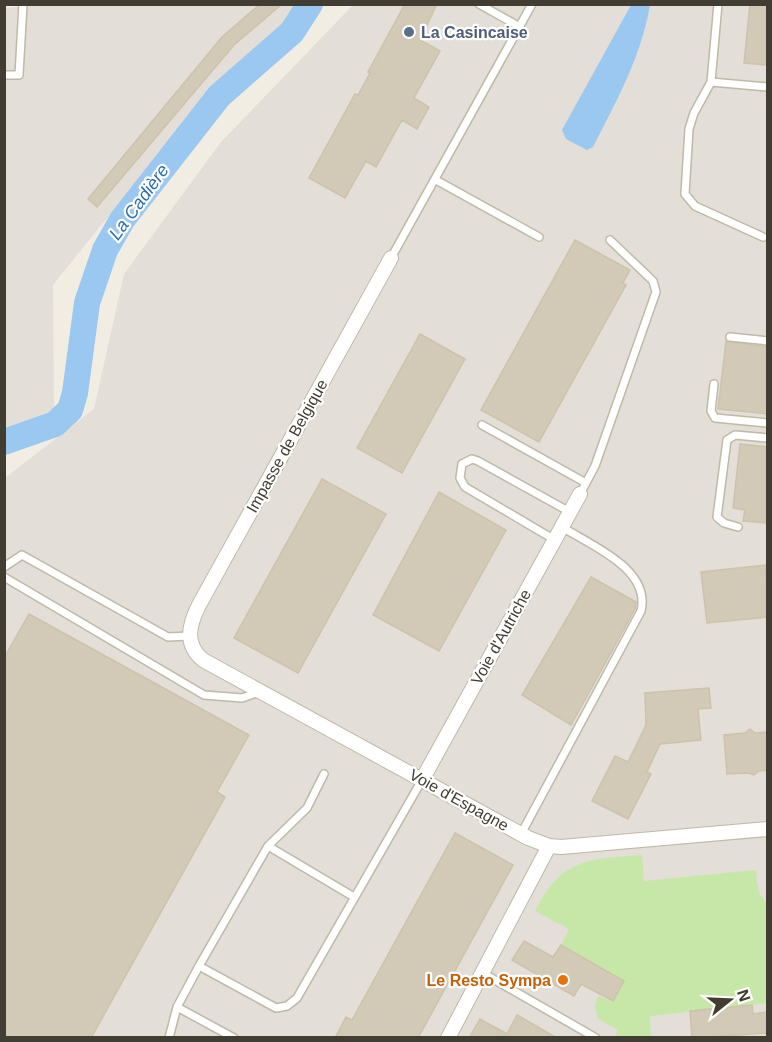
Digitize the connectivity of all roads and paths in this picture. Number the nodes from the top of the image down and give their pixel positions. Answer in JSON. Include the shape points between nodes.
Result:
{"nodes":[{"id":1,"x":23,"y":4,"type":"edge"},
{"id":2,"x":479,"y":4,"type":"edge"},
{"id":3,"x":532,"y":4,"type":"edge"},
{"id":4,"x":718,"y":4,"type":"edge"},
{"id":5,"x":520,"y":27,"type":"junction"},
{"id":6,"x":4,"y":75,"type":"edge"},
{"id":7,"x":711,"y":82,"type":"junction"},
{"id":8,"x":768,"y":87,"type":"edge"},
{"id":9,"x":436,"y":180,"type":"junction"},
{"id":10,"x":539,"y":237,"type":"dead end"},
{"id":11,"x":763,"y":237,"type":"dead end"},
{"id":12,"x":610,"y":240,"type":"dead end"},
{"id":13,"x":391,"y":258,"type":"joint"},
{"id":14,"x":730,"y":337,"type":"dead end"},
{"id":15,"x":768,"y":341,"type":"edge"},
{"id":16,"x":714,"y":384,"type":"dead end"},
{"id":17,"x":768,"y":423,"type":"edge"},
{"id":18,"x":482,"y":425,"type":"dead end"},
{"id":19,"x":768,"y":438,"type":"edge"},
{"id":20,"x":583,"y":489,"type":"junction"},
{"id":21,"x":570,"y":512,"type":"junction"},
{"id":22,"x":738,"y":527,"type":"dead end"},
{"id":23,"x":558,"y":533,"type":"junction"},
{"id":24,"x":4,"y":567,"type":"edge"},
{"id":25,"x":4,"y":577,"type":"edge"},
{"id":26,"x":189,"y":636,"type":"junction"},
{"id":27,"x":262,"y":691,"type":"junction"},
{"id":28,"x":324,"y":774,"type":"dead end"},
{"id":29,"x":422,"y":780,"type":"junction"},
{"id":30,"x":768,"y":829,"type":"edge"},
{"id":31,"x":521,"y":834,"type":"junction"},
{"id":32,"x":268,"y":846,"type":"junction"},
{"id":33,"x":549,"y":846,"type":"junction"},
{"id":34,"x":354,"y":897,"type":"junction"},
{"id":35,"x":199,"y":966,"type":"junction"},
{"id":36,"x":481,"y":972,"type":"junction"},
{"id":37,"x":177,"y":1007,"type":"junction"},
{"id":38,"x":169,"y":1038,"type":"edge"},
{"id":39,"x":234,"y":1038,"type":"edge"},
{"id":40,"x":448,"y":1038,"type":"edge"},
{"id":41,"x":596,"y":1038,"type":"edge"}],
"edges":[{"from":1,"to":6,"type":"lane","via":[[19,75]]},
{"from":2,"to":5,"type":"lane"},
{"from":3,"to":5,"type":"lane"},
{"from":4,"to":7,"type":"lane"},
{"from":5,"to":9,"type":"lane"},
{"from":7,"to":8,"type":"lane"},
{"from":7,"to":11,"type":"lane","via":[[689,129],[684,194],[696,206]]},
{"from":9,"to":10,"type":"lane"},
{"from":9,"to":13,"type":"lane"},
{"from":12,"to":20,"type":"lane","via":[[653,281],[656,292],[595,466]]},
{"from":13,"to":26,"type":"street","name":"Impasse de Belgique","via":[[199,605]]},
{"from":14,"to":15,"type":"lane"},
{"from":16,"to":17,"type":"lane","via":[[711,411],[715,418]]},
{"from":18,"to":20,"type":"lane"},
{"from":19,"to":22,"type":"lane","via":[[735,435],[727,440],[717,517]]},
{"from":20,"to":21,"type":"street","name":"Voie d'Autriche"},
{"from":21,"to":23,"type":"street","name":"Voie d'Autriche"},
{"from":21,"to":23,"type":"lane","via":[[478,461],[467,460],[462,464],[459,471],[465,487]]},
{"from":23,"to":29,"type":"street","name":"Voie d'Autriche"},
{"from":23,"to":31,"type":"lane","via":[[627,569],[637,580],[644,600]]},
{"from":24,"to":26,"type":"lane","via":[[22,555],[168,637]]},
{"from":25,"to":27,"type":"lane","via":[[204,695],[242,698]]},
{"from":26,"to":27,"type":"street","name":"Voie d'Espagne","via":[[203,660]]},
{"from":27,"to":29,"type":"street","name":"Voie d'Espagne"},
{"from":28,"to":32,"type":"lane","via":[[307,808]]},
{"from":29,"to":31,"type":"street","name":"Voie d'Espagne"},
{"from":29,"to":34,"type":"lane"},
{"from":30,"to":33,"type":"street","name":"Voie d'Espagne"},
{"from":31,"to":33,"type":"street","name":"Voie d'Espagne"},
{"from":32,"to":34,"type":"lane"},
{"from":32,"to":35,"type":"lane"},
{"from":33,"to":36,"type":"street"},
{"from":34,"to":35,"type":"lane","via":[[297,998],[287,1006],[276,1008]]},
{"from":35,"to":37,"type":"lane"},
{"from":36,"to":40,"type":"street"},
{"from":36,"to":41,"type":"lane"},
{"from":37,"to":38,"type":"lane"},
{"from":37,"to":39,"type":"lane"}]}
